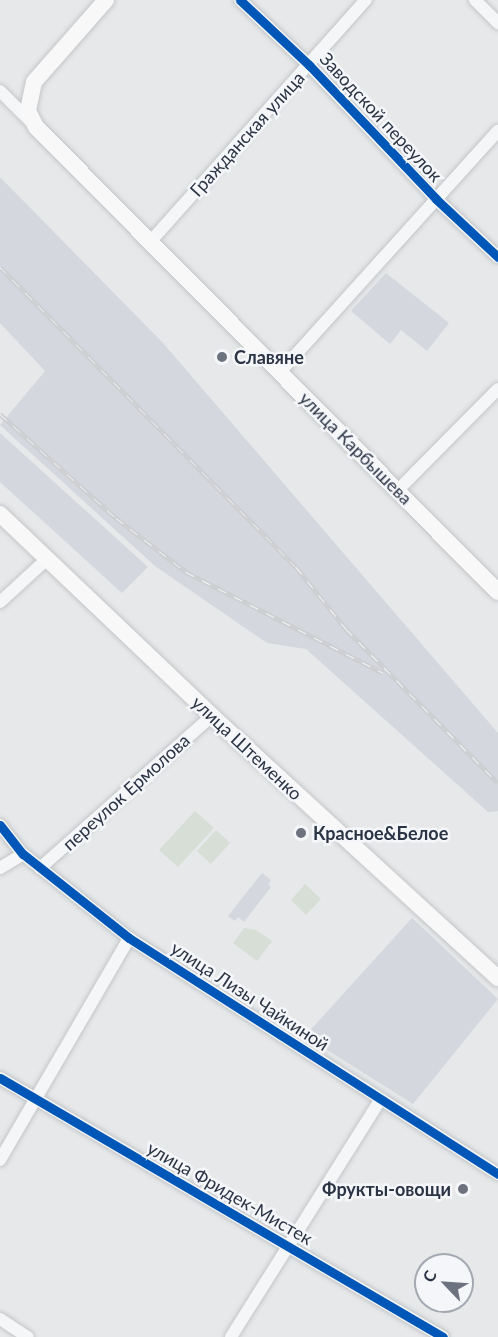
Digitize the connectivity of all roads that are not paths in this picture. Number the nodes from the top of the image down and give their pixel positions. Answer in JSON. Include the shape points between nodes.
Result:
{"nodes":[{"id":1,"x":106,"y":0,"type":"edge"},
{"id":2,"x":240,"y":0,"type":"edge"},
{"id":3,"x":366,"y":0,"type":"edge"},
{"id":4,"x":475,"y":0,"type":"edge"},
{"id":5,"x":498,"y":23,"type":"edge"},
{"id":6,"x":309,"y":64,"type":"junction"},
{"id":7,"x":0,"y":90,"type":"edge"},
{"id":8,"x":36,"y":127,"type":"junction"},
{"id":9,"x":498,"y":131,"type":"edge"},
{"id":10,"x":436,"y":199,"type":"junction"},
{"id":11,"x":151,"y":241,"type":"junction"},
{"id":12,"x":498,"y":257,"type":"edge"},
{"id":13,"x":280,"y":372,"type":"junction"},
{"id":14,"x":498,"y":389,"type":"edge"},
{"id":15,"x":398,"y":490,"type":"junction"},
{"id":16,"x":0,"y":514,"type":"edge"},
{"id":17,"x":47,"y":559,"type":"junction"},
{"id":18,"x":498,"y":592,"type":"edge"},
{"id":19,"x":0,"y":602,"type":"edge"},
{"id":20,"x":212,"y":716,"type":"junction"},
{"id":21,"x":0,"y":825,"type":"edge"},
{"id":22,"x":23,"y":854,"type":"junction"},
{"id":23,"x":0,"y":868,"type":"edge"},
{"id":24,"x":40,"y":868,"type":"junction"},
{"id":25,"x":129,"y":938,"type":"junction"},
{"id":26,"x":498,"y":978,"type":"edge"},
{"id":27,"x":0,"y":1078,"type":"edge"},
{"id":28,"x":35,"y":1100,"type":"junction"},
{"id":29,"x":380,"y":1100,"type":"junction"},
{"id":30,"x":0,"y":1160,"type":"edge"},
{"id":31,"x":498,"y":1174,"type":"edge"},
{"id":32,"x":289,"y":1245,"type":"junction"},
{"id":33,"x":0,"y":1319,"type":"edge"},
{"id":34,"x":28,"y":1337,"type":"edge"},
{"id":35,"x":231,"y":1337,"type":"edge"},
{"id":36,"x":444,"y":1337,"type":"edge"}],
"edges":[{"from":1,"to":8,"type":"main road","via":[[34,82],[28,111]]},
{"from":2,"to":6,"type":"street","name":"Заводской переулок"},
{"from":3,"to":6,"type":"street","name":"Гражданская улица"},
{"from":4,"to":5,"type":"street"},
{"from":6,"to":10,"type":"street","name":"Заводской переулок"},
{"from":6,"to":11,"type":"street","name":"Гражданская улица"},
{"from":7,"to":8,"type":"street"},
{"from":8,"to":11,"type":"main road","name":"улица Карбышева"},
{"from":9,"to":10,"type":"street"},
{"from":10,"to":12,"type":"street","name":"Заводской переулок"},
{"from":10,"to":13,"type":"street"},
{"from":11,"to":13,"type":"main road","name":"улица Карбышева"},
{"from":13,"to":15,"type":"main road","name":"улица Карбышева"},
{"from":14,"to":15,"type":"street"},
{"from":15,"to":18,"type":"main road","name":"улица Карбышева"},
{"from":16,"to":17,"type":"main road","name":"улица Штеменко"},
{"from":17,"to":19,"type":"street"},
{"from":17,"to":20,"type":"main road","name":"улица Штеменко"},
{"from":20,"to":24,"type":"street","name":"переулок Ермолова"},
{"from":20,"to":26,"type":"main road","name":"улица Штеменко"},
{"from":21,"to":22,"type":"street","name":"улица Лизы Чайкиной"},
{"from":22,"to":23,"type":"street"},
{"from":22,"to":24,"type":"street","name":"улица Лизы Чайкиной"},
{"from":24,"to":25,"type":"street","name":"улица Лизы Чайкиной"},
{"from":25,"to":28,"type":"street"},
{"from":25,"to":29,"type":"street","name":"улица Лизы Чайкиной"},
{"from":27,"to":28,"type":"street","name":"улица Фридек-Мистек"},
{"from":28,"to":30,"type":"street"},
{"from":28,"to":32,"type":"street","name":"улица Фридек-Мистек"},
{"from":29,"to":31,"type":"street","name":"улица Лизы Чайкиной"},
{"from":29,"to":32,"type":"street"},
{"from":32,"to":35,"type":"street"},
{"from":32,"to":36,"type":"street","name":"улица Фридек-Мистек"},
{"from":33,"to":34,"type":"street"}]}
